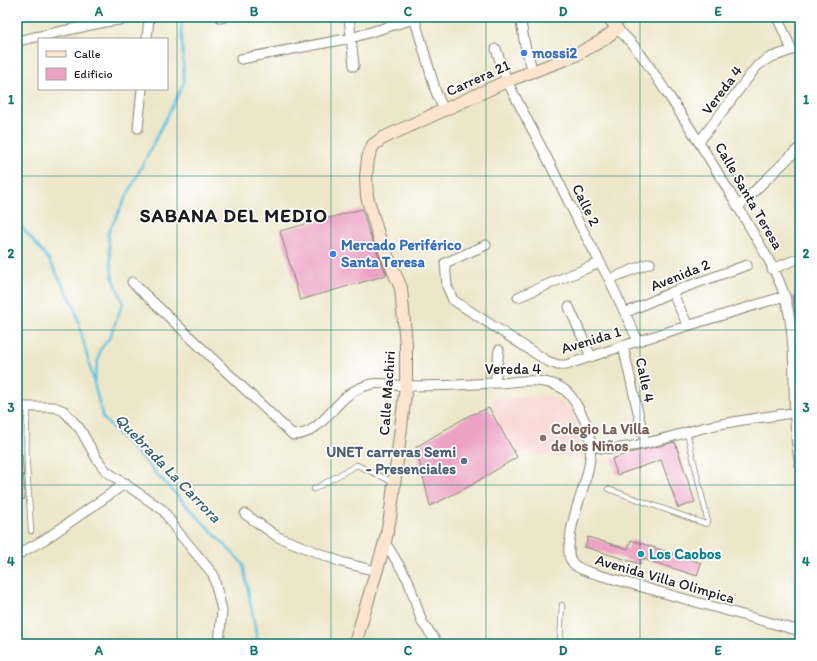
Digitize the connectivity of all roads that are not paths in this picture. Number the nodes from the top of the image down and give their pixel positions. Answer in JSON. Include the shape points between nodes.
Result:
{"nodes":[{"id":1,"x":140,"y":17,"type":"edge"},
{"id":2,"x":149,"y":17,"type":"edge"},
{"id":3,"x":349,"y":17,"type":"edge"},
{"id":4,"x":520,"y":17,"type":"edge"},
{"id":5,"x":609,"y":17,"type":"edge"},
{"id":6,"x":777,"y":17,"type":"edge"},
{"id":7,"x":414,"y":18,"type":"edge"},
{"id":8,"x":617,"y":29,"type":"junction"},
{"id":9,"x":147,"y":38,"type":"edge"},
{"id":10,"x":352,"y":38,"type":"junction"},
{"id":11,"x":17,"y":41,"type":"edge"},
{"id":12,"x":496,"y":49,"type":"dead end"},
{"id":13,"x":241,"y":59,"type":"dead end"},
{"id":14,"x":354,"y":66,"type":"dead end"},
{"id":15,"x":533,"y":72,"type":"junction"},
{"id":16,"x":507,"y":81,"type":"junction"},
{"id":17,"x":142,"y":90,"type":"edge"},
{"id":18,"x":444,"y":110,"type":"junction"},
{"id":19,"x":138,"y":128,"type":"dead end"},
{"id":20,"x":699,"y":142,"type":"junction"},
{"id":21,"x":374,"y":146,"type":"joint"},
{"id":22,"x":800,"y":147,"type":"edge"},
{"id":23,"x":738,"y":207,"type":"junction"},
{"id":24,"x":486,"y":245,"type":"dead end"},
{"id":25,"x":800,"y":258,"type":"edge"},
{"id":26,"x":599,"y":263,"type":"junction"},
{"id":27,"x":650,"y":263,"type":"dead end"},
{"id":28,"x":747,"y":265,"type":"dead end"},
{"id":29,"x":772,"y":269,"type":"junction"},
{"id":30,"x":609,"y":279,"type":"junction"},
{"id":31,"x":132,"y":282,"type":"dead end"},
{"id":32,"x":672,"y":292,"type":"junction"},
{"id":33,"x":785,"y":296,"type":"junction"},
{"id":34,"x":518,"y":297,"type":"dead end"},
{"id":35,"x":569,"y":307,"type":"dead end"},
{"id":36,"x":625,"y":313,"type":"junction"},
{"id":37,"x":688,"y":326,"type":"junction"},
{"id":38,"x":638,"y":341,"type":"junction"},
{"id":39,"x":796,"y":345,"type":"edge"},
{"id":40,"x":623,"y":346,"type":"junction"},
{"id":41,"x":499,"y":350,"type":"dead end"},
{"id":42,"x":591,"y":357,"type":"junction"},
{"id":43,"x":495,"y":384,"type":"junction"},
{"id":44,"x":406,"y":386,"type":"junction"},
{"id":45,"x":17,"y":407,"type":"edge"},
{"id":46,"x":28,"y":408,"type":"junction"},
{"id":47,"x":798,"y":413,"type":"edge"},
{"id":48,"x":687,"y":432,"type":"junction"},
{"id":49,"x":645,"y":443,"type":"junction"},
{"id":50,"x":592,"y":445,"type":"junction"},
{"id":51,"x":800,"y":465,"type":"edge"},
{"id":52,"x":126,"y":483,"type":"junction"},
{"id":53,"x":395,"y":483,"type":"junction"},
{"id":54,"x":314,"y":489,"type":"dead end"},
{"id":55,"x":608,"y":489,"type":"dead end"},
{"id":56,"x":245,"y":514,"type":"dead end"},
{"id":57,"x":31,"y":531,"type":"dead end"},
{"id":58,"x":385,"y":542,"type":"junction"},
{"id":59,"x":17,"y":555,"type":"edge"},
{"id":60,"x":376,"y":571,"type":"junction"},
{"id":61,"x":562,"y":605,"type":"dead end"},
{"id":62,"x":800,"y":631,"type":"edge"},
{"id":63,"x":219,"y":644,"type":"edge"},
{"id":64,"x":355,"y":644,"type":"edge"},
{"id":65,"x":438,"y":644,"type":"edge"},
{"id":66,"x":560,"y":644,"type":"edge"}],
"edges":[{"from":1,"to":11,"type":"street"},
{"from":2,"to":9,"type":"street"},
{"from":3,"to":10,"type":"street"},
{"from":4,"to":15,"type":"street"},
{"from":5,"to":8,"type":"street","name":"Calle Santa Teresa"},
{"from":6,"to":20,"type":"street","name":"Vereda 4","via":[[792,50],[769,58],[757,66]]},
{"from":7,"to":10,"type":"street"},
{"from":7,"to":18,"type":"street","via":[[436,92]]},
{"from":8,"to":15,"type":"street","name":"Carrera 21","via":[[574,56]]},
{"from":8,"to":20,"type":"street","name":"Calle Santa Teresa","via":[[643,57]]},
{"from":10,"to":13,"type":"street"},
{"from":10,"to":14,"type":"street"},
{"from":12,"to":16,"type":"street","name":"Calle 2"},
{"from":15,"to":16,"type":"street","name":"Carrera 21"},
{"from":16,"to":18,"type":"street","name":"Carrera 21"},
{"from":16,"to":26,"type":"street","name":"Calle 2","via":[[583,224]]},
{"from":17,"to":19,"type":"street"},
{"from":18,"to":21,"type":"street","name":"Carrera 21","via":[[383,138]]},
{"from":20,"to":23,"type":"street","name":"Calle Santa Teresa"},
{"from":21,"to":44,"type":"street","name":"Calle Machiri","via":[[368,158],[367,197],[379,237],[401,288],[406,345]]},
{"from":22,"to":23,"type":"street"},
{"from":23,"to":29,"type":"street","name":"Calle Santa Teresa"},
{"from":24,"to":42,"type":"street","name":"Avenida 1","via":[[445,263],[447,286],[453,300],[547,361],[566,365]]},
{"from":25,"to":29,"type":"street"},
{"from":26,"to":30,"type":"street","name":"Calle 2"},
{"from":26,"to":34,"type":"street"},
{"from":27,"to":30,"type":"street"},
{"from":28,"to":32,"type":"street","name":"Avenida 2"},
{"from":29,"to":33,"type":"street","name":"Calle Santa Teresa"},
{"from":30,"to":36,"type":"street","name":"Calle 2"},
{"from":31,"to":44,"type":"street","name":"Vereda 4","via":[[293,435],[304,435],[316,427],[344,397],[359,388],[376,382]]},
{"from":32,"to":36,"type":"street","name":"Avenida 2"},
{"from":32,"to":37,"type":"street"},
{"from":33,"to":37,"type":"street","name":"Avenida 1"},
{"from":33,"to":39,"type":"street","name":"Calle Santa Teresa","via":[[791,332]]},
{"from":35,"to":42,"type":"street"},
{"from":36,"to":38,"type":"street","name":"Calle 2"},
{"from":37,"to":38,"type":"street","name":"Avenida 1"},
{"from":38,"to":40,"type":"street","name":"Avenida 1"},
{"from":39,"to":47,"type":"street","name":"Calle Santa Teresa"},
{"from":40,"to":42,"type":"street","name":"Avenida 1"},
{"from":40,"to":49,"type":"street","name":"Calle 4"},
{"from":41,"to":43,"type":"street"},
{"from":43,"to":44,"type":"street","name":"Vereda 4"},
{"from":43,"to":50,"type":"street","name":"Vereda 4","via":[[534,381],[562,387],[577,405],[588,426]]},
{"from":44,"to":53,"type":"street","name":"Calle Machiri"},
{"from":45,"to":46,"type":"street"},
{"from":46,"to":52,"type":"street","via":[[54,407],[64,411],[76,424],[106,471]]},
{"from":46,"to":57,"type":"lane","via":[[27,478]]},
{"from":47,"to":48,"type":"street","via":[[759,417]]},
{"from":47,"to":51,"type":"street","name":"Calle Santa Teresa"},
{"from":48,"to":49,"type":"street"},
{"from":48,"to":55,"type":"lane","via":[[708,522],[706,524]]},
{"from":49,"to":50,"type":"street","via":[[607,449],[599,449]]},
{"from":50,"to":62,"type":"street","name":"Avenida Villa Olimpica","via":[[590,467],[576,504],[570,532],[568,550],[575,565],[599,575]]},
{"from":52,"to":59,"type":"street","via":[[47,538]]},
{"from":52,"to":63,"type":"street","via":[[163,510],[213,574],[222,610]]},
{"from":53,"to":54,"type":"lane","via":[[357,466]]},
{"from":53,"to":58,"type":"street","name":"Calle Machiri"},
{"from":56,"to":60,"type":"street","via":[[278,537],[341,562]]},
{"from":58,"to":60,"type":"street","name":"Calle Machiri"},
{"from":58,"to":65,"type":"street","via":[[408,580],[422,622]]},
{"from":60,"to":64,"type":"street","name":"Calle Machiri"},
{"from":61,"to":66,"type":"lane"}]}
